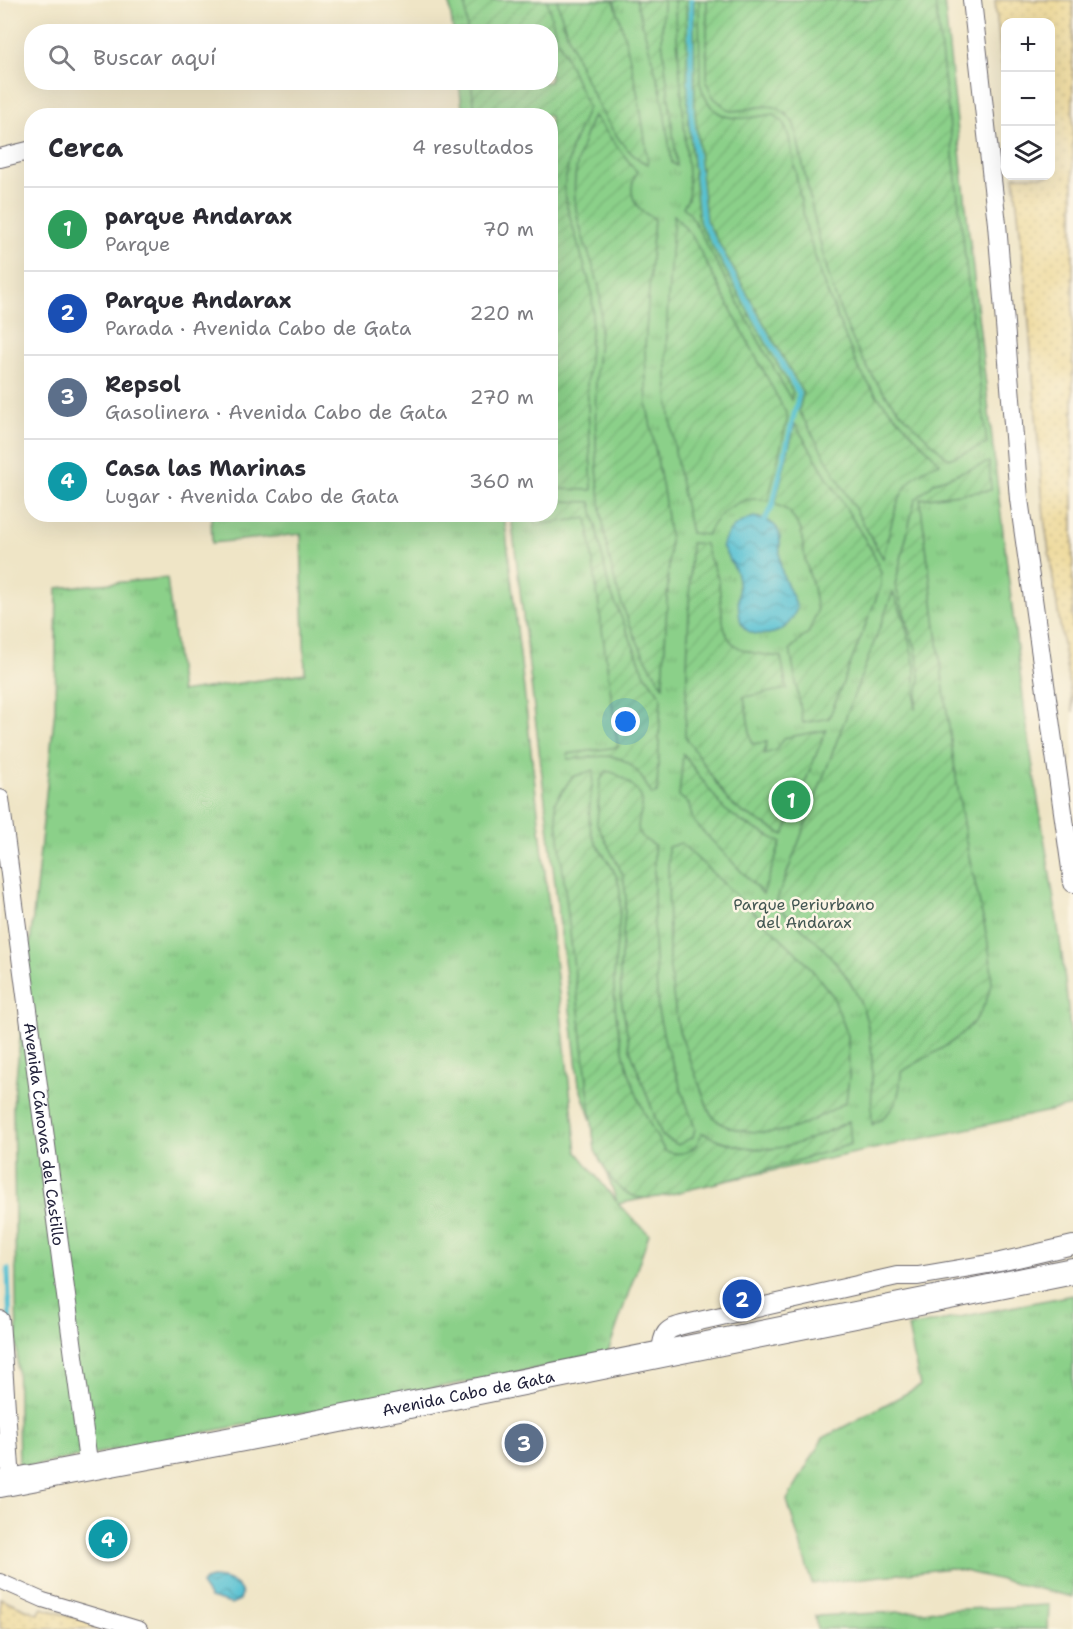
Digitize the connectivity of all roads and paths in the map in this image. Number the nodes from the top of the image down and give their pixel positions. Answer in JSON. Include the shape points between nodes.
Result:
{"nodes":[{"id":1,"x":972,"y":0,"type":"edge"},
{"id":2,"x":24,"y":152,"type":"edge"},
{"id":3,"x":0,"y":158,"type":"edge"},
{"id":4,"x":0,"y":807,"type":"edge"},
{"id":5,"x":1073,"y":883,"type":"edge"},
{"id":6,"x":1073,"y":1245,"type":"edge"},
{"id":7,"x":1073,"y":1271,"type":"edge"},
{"id":8,"x":0,"y":1320,"type":"edge"},
{"id":9,"x":661,"y":1353,"type":"junction"},
{"id":10,"x":89,"y":1469,"type":"junction"},
{"id":11,"x":6,"y":1483,"type":"edge"},
{"id":12,"x":0,"y":1581,"type":"edge"},
{"id":13,"x":140,"y":1629,"type":"edge"}],
"edges":[{"from":1,"to":5,"type":"street","via":[[997,224],[1019,499]]},
{"from":2,"to":3,"type":"street"},
{"from":4,"to":10,"type":"street","name":"Avenida Cánovas del Castillo"},
{"from":6,"to":9,"type":"street","via":[[1000,1262],[897,1276],[678,1326],[662,1336]]},
{"from":7,"to":9,"type":"main road","name":"Avenida Cabo de Gata"},
{"from":8,"to":11,"type":"street"},
{"from":9,"to":10,"type":"main road","name":"Avenida Cabo de Gata"},
{"from":10,"to":11,"type":"main road","name":"Avenida Cabo de Gata"},
{"from":12,"to":13,"type":"street","via":[[43,1600]]}]}
